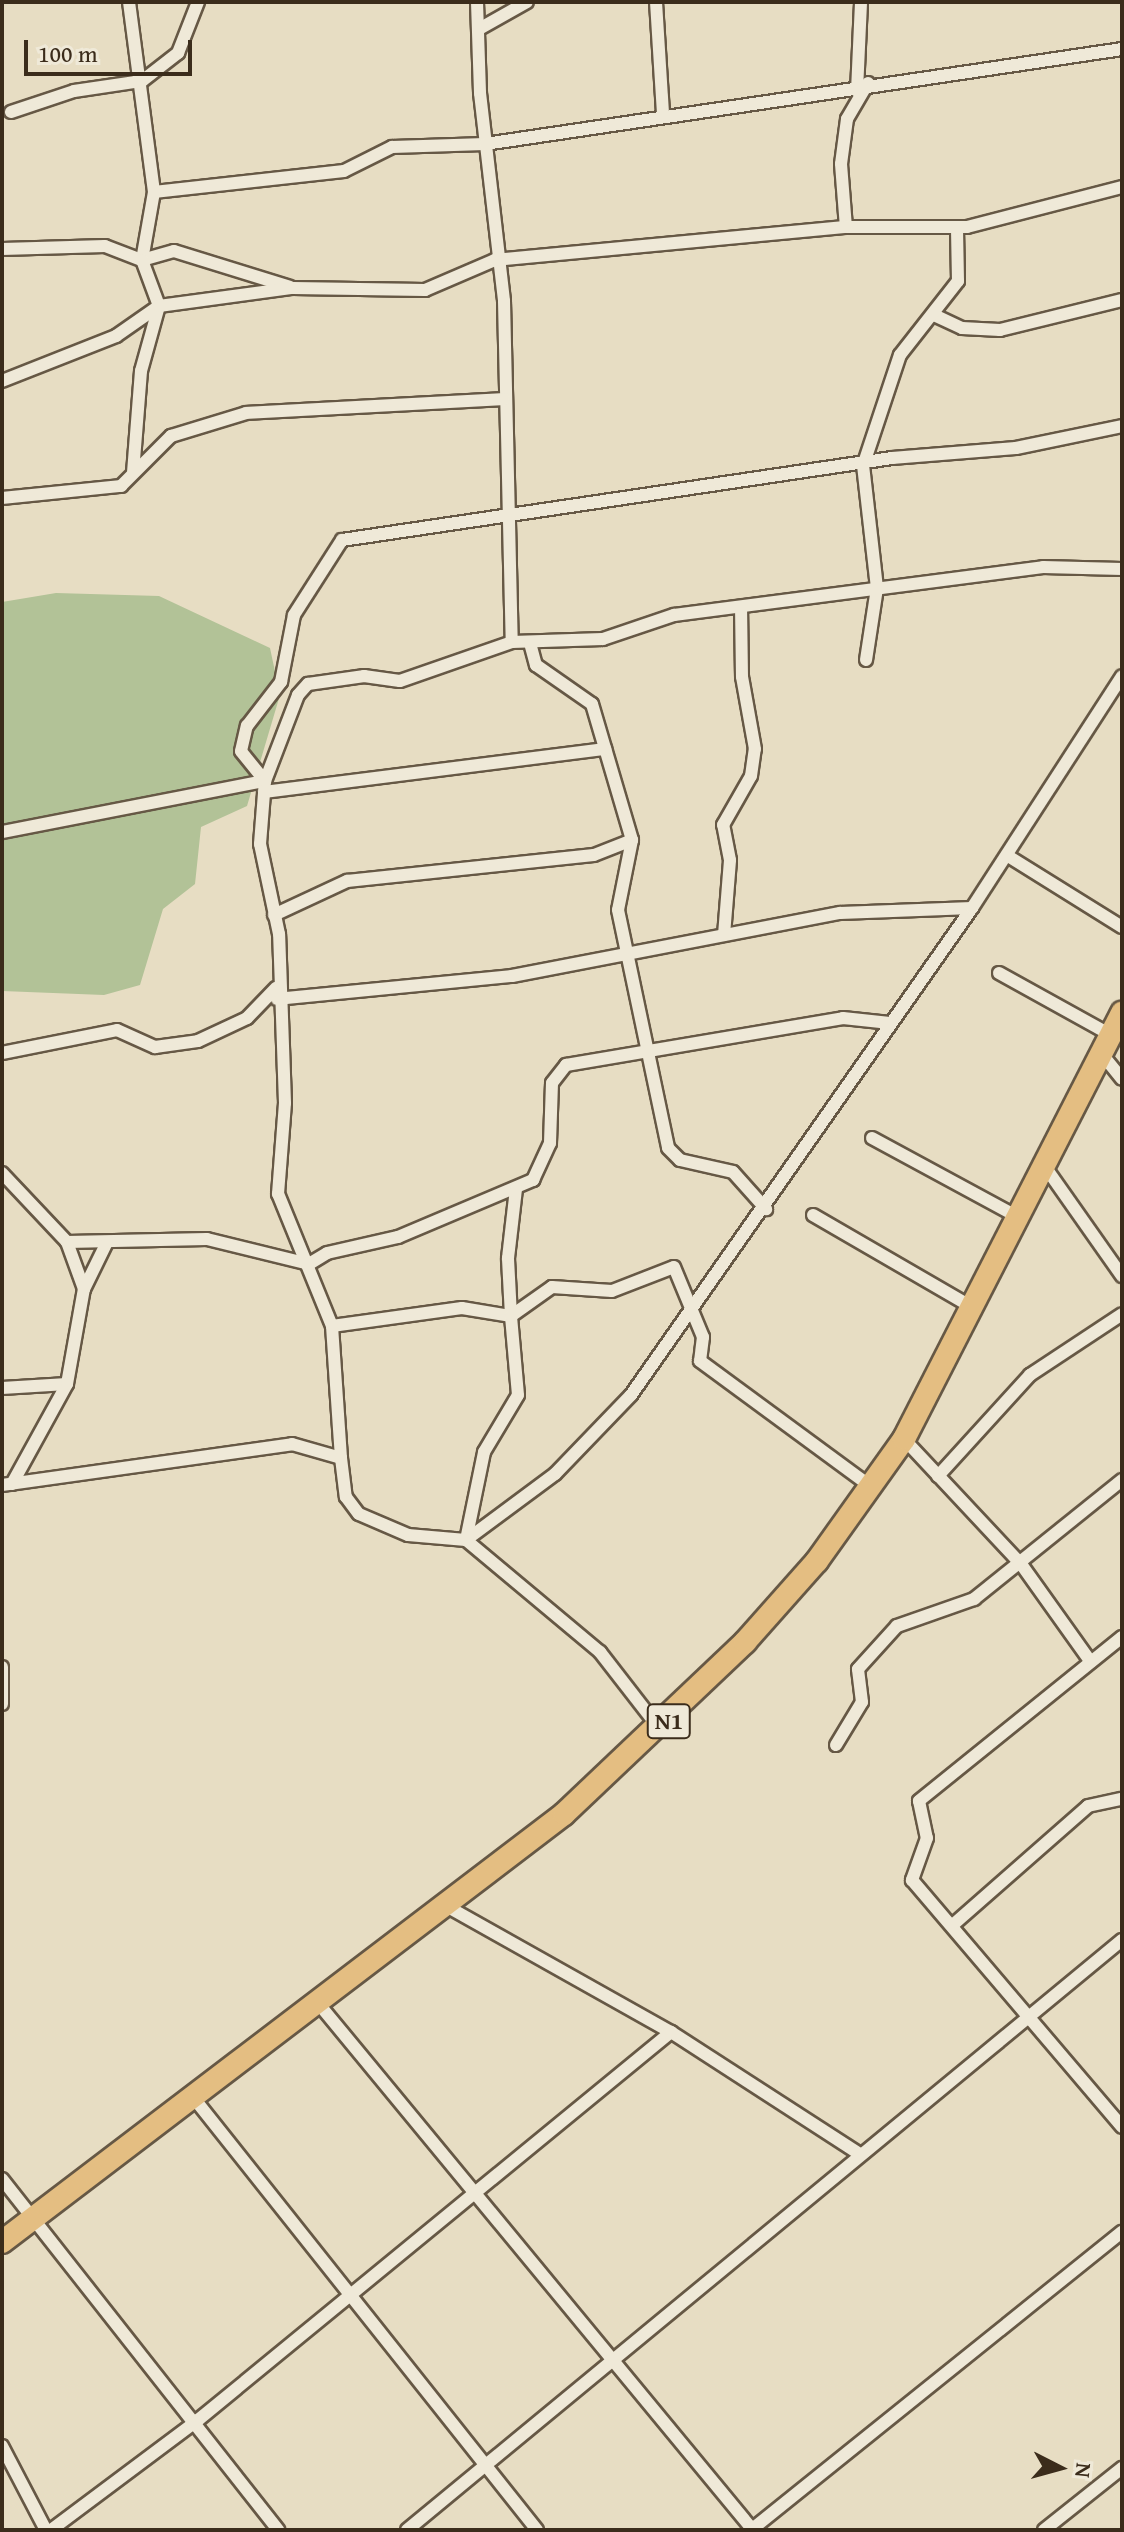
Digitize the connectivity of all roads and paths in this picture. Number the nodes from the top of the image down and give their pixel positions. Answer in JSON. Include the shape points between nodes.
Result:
{"nodes":[{"id":1,"x":129,"y":2,"type":"edge"},
{"id":2,"x":198,"y":2,"type":"edge"},
{"id":3,"x":477,"y":2,"type":"edge"},
{"id":4,"x":527,"y":2,"type":"edge"},
{"id":5,"x":656,"y":2,"type":"edge"},
{"id":6,"x":861,"y":2,"type":"edge"},
{"id":7,"x":479,"y":29,"type":"junction"},
{"id":8,"x":1122,"y":49,"type":"edge"},
{"id":9,"x":142,"y":81,"type":"junction"},
{"id":10,"x":863,"y":84,"type":"junction"},
{"id":11,"x":11,"y":112,"type":"dead end"},
{"id":12,"x":663,"y":113,"type":"junction"},
{"id":13,"x":485,"y":144,"type":"junction"},
{"id":14,"x":1122,"y":187,"type":"edge"},
{"id":15,"x":154,"y":192,"type":"junction"},
{"id":16,"x":846,"y":227,"type":"junction"},
{"id":17,"x":957,"y":227,"type":"junction"},
{"id":18,"x":2,"y":249,"type":"edge"},
{"id":19,"x":142,"y":260,"type":"junction"},
{"id":20,"x":495,"y":260,"type":"junction"},
{"id":21,"x":293,"y":288,"type":"junction"},
{"id":22,"x":1122,"y":300,"type":"edge"},
{"id":23,"x":159,"y":306,"type":"junction"},
{"id":24,"x":934,"y":315,"type":"junction"},
{"id":25,"x":2,"y":381,"type":"edge"},
{"id":26,"x":504,"y":399,"type":"junction"},
{"id":27,"x":1122,"y":426,"type":"edge"},
{"id":28,"x":863,"y":466,"type":"junction"},
{"id":29,"x":133,"y":472,"type":"junction"},
{"id":30,"x":2,"y":498,"type":"edge"},
{"id":31,"x":511,"y":520,"type":"junction"},
{"id":32,"x":1122,"y":569,"type":"edge"},
{"id":33,"x":877,"y":588,"type":"junction"},
{"id":34,"x":741,"y":608,"type":"junction"},
{"id":35,"x":512,"y":642,"type":"junction"},
{"id":36,"x":530,"y":643,"type":"junction"},
{"id":37,"x":866,"y":660,"type":"dead end"},
{"id":38,"x":1122,"y":676,"type":"edge"},
{"id":39,"x":605,"y":749,"type":"junction"},
{"id":40,"x":265,"y":787,"type":"junction"},
{"id":41,"x":2,"y":832,"type":"edge"},
{"id":42,"x":632,"y":840,"type":"junction"},
{"id":43,"x":1008,"y":856,"type":"junction"},
{"id":44,"x":972,"y":908,"type":"junction"},
{"id":45,"x":274,"y":915,"type":"junction"},
{"id":46,"x":1122,"y":927,"type":"edge"},
{"id":47,"x":724,"y":935,"type":"junction"},
{"id":48,"x":629,"y":952,"type":"junction"},
{"id":49,"x":999,"y":973,"type":"dead end"},
{"id":50,"x":277,"y":994,"type":"junction"},
{"id":51,"x":1122,"y":1013,"type":"edge"},
{"id":52,"x":890,"y":1023,"type":"junction"},
{"id":53,"x":1106,"y":1044,"type":"junction"},
{"id":54,"x":648,"y":1050,"type":"junction"},
{"id":55,"x":2,"y":1053,"type":"edge"},
{"id":56,"x":1122,"y":1079,"type":"edge"},
{"id":57,"x":872,"y":1138,"type":"dead end"},
{"id":58,"x":1046,"y":1168,"type":"junction"},
{"id":59,"x":2,"y":1173,"type":"edge"},
{"id":60,"x":516,"y":1189,"type":"junction"},
{"id":61,"x":766,"y":1209,"type":"junction"},
{"id":62,"x":813,"y":1215,"type":"dead end"},
{"id":63,"x":1020,"y":1218,"type":"junction"},
{"id":64,"x":67,"y":1242,"type":"junction"},
{"id":65,"x":107,"y":1242,"type":"junction"},
{"id":66,"x":309,"y":1264,"type":"junction"},
{"id":67,"x":1122,"y":1276,"type":"edge"},
{"id":68,"x":84,"y":1289,"type":"junction"},
{"id":69,"x":975,"y":1309,"type":"junction"},
{"id":70,"x":691,"y":1313,"type":"junction"},
{"id":71,"x":1122,"y":1314,"type":"edge"},
{"id":72,"x":511,"y":1316,"type":"junction"},
{"id":73,"x":332,"y":1326,"type":"junction"},
{"id":74,"x":67,"y":1384,"type":"junction"},
{"id":75,"x":2,"y":1388,"type":"edge"},
{"id":76,"x":904,"y":1439,"type":"junction"},
{"id":77,"x":341,"y":1458,"type":"junction"},
{"id":78,"x":938,"y":1476,"type":"junction"},
{"id":79,"x":1122,"y":1480,"type":"edge"},
{"id":80,"x":7,"y":1484,"type":"edge"},
{"id":81,"x":874,"y":1488,"type":"junction"},
{"id":82,"x":466,"y":1540,"type":"junction"},
{"id":83,"x":1021,"y":1564,"type":"junction"},
{"id":84,"x":1122,"y":1637,"type":"edge"},
{"id":85,"x":1091,"y":1662,"type":"junction"},
{"id":86,"x":2,"y":1667,"type":"edge"},
{"id":87,"x":2,"y":1704,"type":"edge"},
{"id":88,"x":660,"y":1729,"type":"junction"},
{"id":89,"x":836,"y":1745,"type":"dead end"},
{"id":90,"x":1120,"y":1806,"type":"edge"},
{"id":91,"x":448,"y":1907,"type":"junction"},
{"id":92,"x":955,"y":1923,"type":"junction"},
{"id":93,"x":1122,"y":1940,"type":"edge"},
{"id":94,"x":318,"y":2003,"type":"junction"},
{"id":95,"x":1029,"y":2015,"type":"junction"},
{"id":96,"x":671,"y":2032,"type":"junction"},
{"id":97,"x":193,"y":2097,"type":"junction"},
{"id":98,"x":1122,"y":2127,"type":"edge"},
{"id":99,"x":858,"y":2153,"type":"junction"},
{"id":100,"x":2,"y":2179,"type":"edge"},
{"id":101,"x":473,"y":2192,"type":"junction"},
{"id":102,"x":35,"y":2216,"type":"junction"},
{"id":103,"x":1122,"y":2232,"type":"edge"},
{"id":104,"x":2,"y":2242,"type":"edge"},
{"id":105,"x":355,"y":2293,"type":"junction"},
{"id":106,"x":614,"y":2360,"type":"junction"},
{"id":107,"x":198,"y":2420,"type":"junction"},
{"id":108,"x":2,"y":2446,"type":"edge"},
{"id":109,"x":489,"y":2466,"type":"junction"},
{"id":110,"x":1122,"y":2468,"type":"edge"},
{"id":111,"x":48,"y":2530,"type":"edge"},
{"id":112,"x":278,"y":2530,"type":"edge"},
{"id":113,"x":407,"y":2530,"type":"edge"},
{"id":114,"x":537,"y":2530,"type":"edge"},
{"id":115,"x":751,"y":2530,"type":"edge"},
{"id":116,"x":1044,"y":2530,"type":"edge"}],
"edges":[{"from":1,"to":9,"type":"street"},
{"from":2,"to":9,"type":"street","via":[[178,53]]},
{"from":3,"to":7,"type":"street"},
{"from":4,"to":7,"type":"street"},
{"from":5,"to":12,"type":"street"},
{"from":6,"to":10,"type":"street"},
{"from":7,"to":13,"type":"street"},
{"from":8,"to":10,"type":"street"},
{"from":9,"to":11,"type":"street","via":[[74,91]]},
{"from":9,"to":15,"type":"street"},
{"from":10,"to":12,"type":"street"},
{"from":10,"to":16,"type":"street","via":[[841,164]]},
{"from":12,"to":13,"type":"street"},
{"from":13,"to":15,"type":"street","via":[[392,147],[344,171]]},
{"from":13,"to":20,"type":"street"},
{"from":14,"to":17,"type":"street"},
{"from":15,"to":19,"type":"street"},
{"from":16,"to":17,"type":"street"},
{"from":16,"to":20,"type":"street"},
{"from":17,"to":24,"type":"street","via":[[958,281]]},
{"from":18,"to":19,"type":"street","via":[[105,246]]},
{"from":19,"to":21,"type":"street","via":[[174,251]]},
{"from":19,"to":23,"type":"street"},
{"from":20,"to":21,"type":"street","via":[[425,290]]},
{"from":20,"to":26,"type":"street","via":[[504,301]]},
{"from":21,"to":23,"type":"street"},
{"from":22,"to":24,"type":"street","via":[[1000,330],[962,328]]},
{"from":23,"to":25,"type":"street","via":[[116,336]]},
{"from":23,"to":29,"type":"street","via":[[141,371]]},
{"from":24,"to":28,"type":"street","via":[[900,355]]},
{"from":26,"to":29,"type":"street","via":[[246,413],[171,436]]},
{"from":26,"to":31,"type":"street"},
{"from":27,"to":28,"type":"street","via":[[1016,448]]},
{"from":28,"to":31,"type":"street","via":[[637,494]]},
{"from":28,"to":33,"type":"street"},
{"from":29,"to":30,"type":"street","via":[[121,486]]},
{"from":31,"to":35,"type":"street"},
{"from":31,"to":40,"type":"street","via":[[342,540],[294,615],[281,682],[247,726],[241,751]]},
{"from":32,"to":33,"type":"street","via":[[1043,567]]},
{"from":33,"to":34,"type":"street"},
{"from":33,"to":37,"type":"street"},
{"from":34,"to":36,"type":"street","via":[[674,615],[603,639]]},
{"from":34,"to":47,"type":"street","via":[[742,677],[755,749],[751,776],[723,825],[730,860]]},
{"from":35,"to":36,"type":"street"},
{"from":35,"to":40,"type":"street","via":[[400,681],[364,676],[308,684]]},
{"from":36,"to":39,"type":"street","via":[[536,665],[592,704]]},
{"from":38,"to":43,"type":"street"},
{"from":39,"to":40,"type":"street"},
{"from":39,"to":42,"type":"street"},
{"from":40,"to":41,"type":"street"},
{"from":40,"to":45,"type":"street","via":[[260,844]]},
{"from":42,"to":45,"type":"street","via":[[594,855],[347,881]]},
{"from":42,"to":48,"type":"street","via":[[618,910]]},
{"from":43,"to":44,"type":"street"},
{"from":43,"to":46,"type":"street"},
{"from":44,"to":47,"type":"street","via":[[840,913]]},
{"from":44,"to":52,"type":"street"},
{"from":45,"to":50,"type":"street"},
{"from":47,"to":48,"type":"street"},
{"from":48,"to":50,"type":"street","via":[[393,993]]},
{"from":48,"to":54,"type":"street"},
{"from":49,"to":53,"type":"street"},
{"from":50,"to":55,"type":"street","via":[[247,1018],[198,1041],[155,1047],[117,1030]]},
{"from":50,"to":66,"type":"street","via":[[285,1103],[278,1194],[284,1224]]},
{"from":51,"to":53,"type":"highway","number":"N1"},
{"from":52,"to":54,"type":"street","via":[[843,1018]]},
{"from":52,"to":61,"type":"street"},
{"from":53,"to":56,"type":"street"},
{"from":53,"to":58,"type":"highway","number":"N1"},
{"from":54,"to":60,"type":"street","via":[[566,1065],[552,1083],[550,1143],[533,1180]]},
{"from":54,"to":61,"type":"street","via":[[668,1148],[680,1160],[733,1172]]},
{"from":57,"to":63,"type":"street"},
{"from":58,"to":63,"type":"highway","number":"N1"},
{"from":58,"to":67,"type":"street"},
{"from":59,"to":64,"type":"street"},
{"from":60,"to":66,"type":"street"},
{"from":60,"to":72,"type":"street","via":[[508,1258]]},
{"from":61,"to":70,"type":"street"},
{"from":62,"to":69,"type":"street"},
{"from":63,"to":69,"type":"highway","number":"N1"},
{"from":64,"to":65,"type":"street"},
{"from":64,"to":68,"type":"street"},
{"from":65,"to":66,"type":"street","via":[[207,1239]]},
{"from":65,"to":68,"type":"street"},
{"from":66,"to":73,"type":"street"},
{"from":68,"to":74,"type":"street"},
{"from":69,"to":76,"type":"highway","number":"N1"},
{"from":70,"to":72,"type":"street","via":[[674,1267],[612,1291],[552,1287]]},
{"from":70,"to":81,"type":"street","via":[[703,1337],[700,1361]]},
{"from":70,"to":82,"type":"street","via":[[631,1395],[555,1474]]},
{"from":71,"to":78,"type":"street","via":[[1030,1375]]},
{"from":72,"to":73,"type":"street","via":[[462,1308]]},
{"from":72,"to":82,"type":"street","via":[[518,1395],[484,1452]]},
{"from":73,"to":77,"type":"street"},
{"from":74,"to":75,"type":"street"},
{"from":74,"to":80,"type":"street"},
{"from":76,"to":78,"type":"street"},
{"from":76,"to":81,"type":"highway","number":"N1"},
{"from":77,"to":80,"type":"street","via":[[292,1444]]},
{"from":77,"to":82,"type":"street","via":[[346,1497],[359,1514],[408,1535]]},
{"from":78,"to":83,"type":"street"},
{"from":79,"to":83,"type":"street"},
{"from":81,"to":88,"type":"highway","number":"N1","via":[[817,1561]]},
{"from":82,"to":88,"type":"street","via":[[600,1652]]},
{"from":83,"to":85,"type":"street"},
{"from":83,"to":89,"type":"street","via":[[974,1599],[897,1626],[858,1669],[862,1702]]},
{"from":84,"to":85,"type":"street"},
{"from":85,"to":92,"type":"street","via":[[919,1801],[927,1838],[912,1880]]},
{"from":86,"to":87,"type":"street"},
{"from":88,"to":91,"type":"highway","number":"N1"},
{"from":90,"to":92,"type":"street","via":[[1088,1806]]},
{"from":91,"to":94,"type":"highway","number":"N1"},
{"from":91,"to":96,"type":"street"},
{"from":92,"to":95,"type":"street"},
{"from":93,"to":95,"type":"street"},
{"from":94,"to":97,"type":"highway","number":"N1"},
{"from":94,"to":101,"type":"street"},
{"from":95,"to":98,"type":"street"},
{"from":95,"to":99,"type":"street"},
{"from":96,"to":99,"type":"street"},
{"from":96,"to":101,"type":"street"},
{"from":97,"to":102,"type":"highway","number":"N1"},
{"from":97,"to":105,"type":"street"},
{"from":99,"to":106,"type":"street"},
{"from":100,"to":102,"type":"street"},
{"from":101,"to":105,"type":"street"},
{"from":101,"to":106,"type":"street"},
{"from":102,"to":104,"type":"highway","number":"N1"},
{"from":102,"to":107,"type":"street"},
{"from":103,"to":115,"type":"street"},
{"from":105,"to":107,"type":"street"},
{"from":105,"to":109,"type":"street"},
{"from":106,"to":109,"type":"street"},
{"from":106,"to":115,"type":"street"},
{"from":107,"to":111,"type":"street"},
{"from":107,"to":112,"type":"street"},
{"from":108,"to":111,"type":"street"},
{"from":109,"to":113,"type":"street"},
{"from":109,"to":114,"type":"street"},
{"from":110,"to":116,"type":"street"}]}
